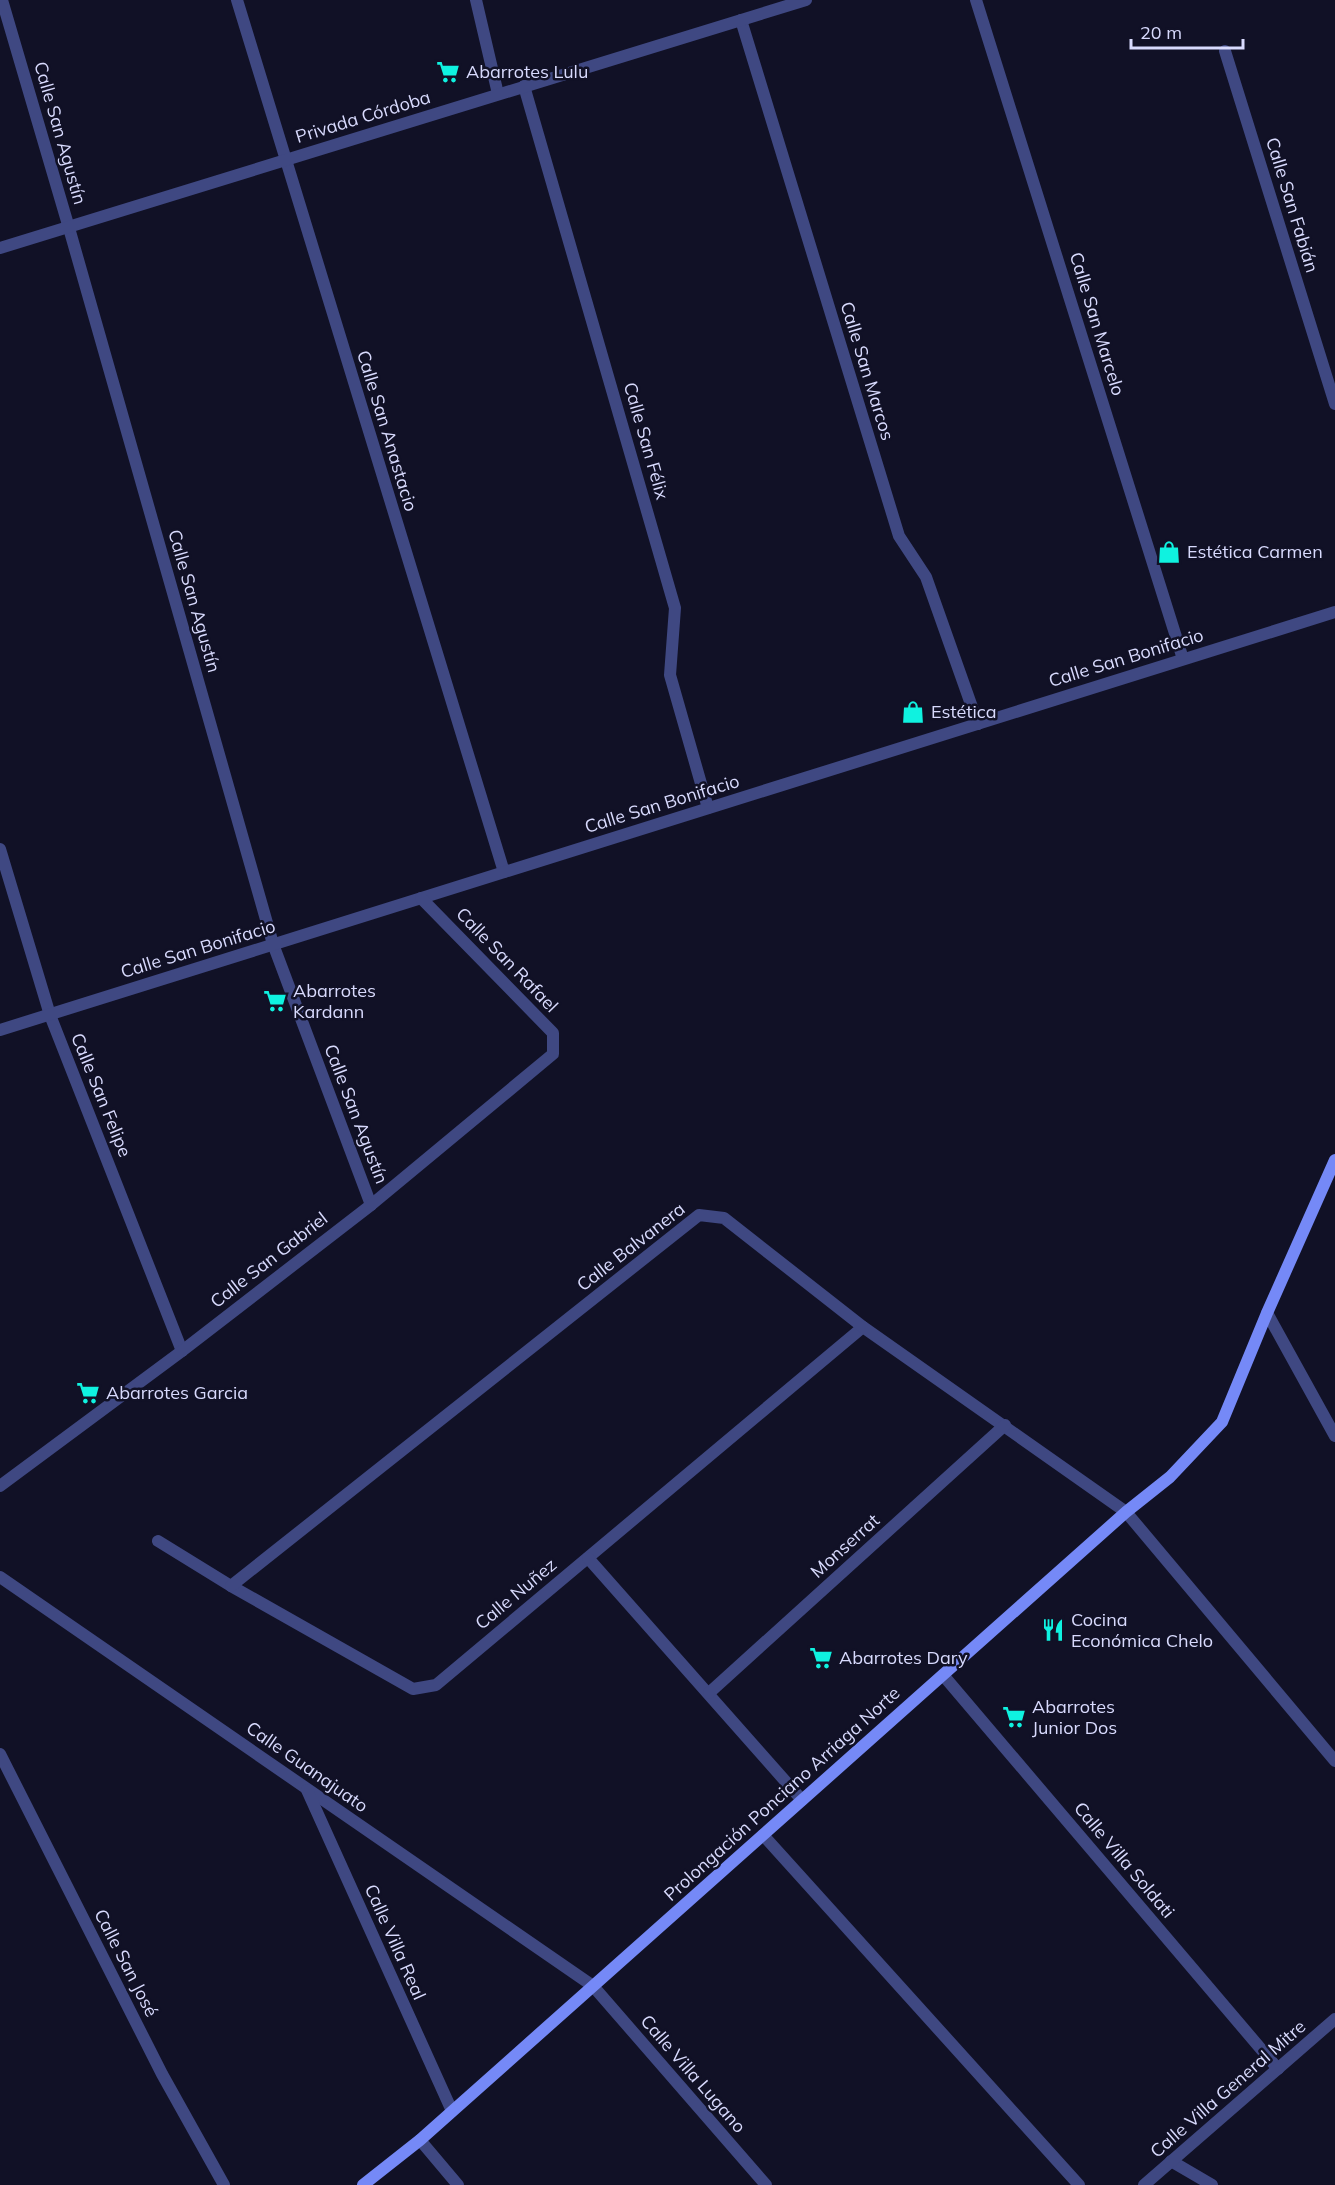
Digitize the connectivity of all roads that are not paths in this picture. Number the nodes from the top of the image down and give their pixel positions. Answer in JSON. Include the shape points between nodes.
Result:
{"nodes":[{"id":1,"x":2,"y":0,"type":"edge"},
{"id":2,"x":237,"y":0,"type":"edge"},
{"id":3,"x":476,"y":0,"type":"edge"},
{"id":4,"x":806,"y":0,"type":"edge"},
{"id":5,"x":976,"y":0,"type":"edge"},
{"id":6,"x":741,"y":20,"type":"junction"},
{"id":7,"x":1225,"y":51,"type":"dead end"},
{"id":8,"x":524,"y":86,"type":"junction"},
{"id":9,"x":498,"y":94,"type":"junction"},
{"id":10,"x":286,"y":160,"type":"junction"},
{"id":11,"x":69,"y":228,"type":"junction"},
{"id":12,"x":0,"y":248,"type":"edge"},
{"id":13,"x":1335,"y":404,"type":"edge"},
{"id":14,"x":1335,"y":612,"type":"edge"},
{"id":15,"x":1183,"y":659,"type":"junction"},
{"id":16,"x":978,"y":724,"type":"junction"},
{"id":17,"x":708,"y":808,"type":"junction"},
{"id":18,"x":0,"y":849,"type":"edge"},
{"id":19,"x":504,"y":872,"type":"junction"},
{"id":20,"x":421,"y":898,"type":"junction"},
{"id":21,"x":273,"y":944,"type":"junction"},
{"id":22,"x":50,"y":1015,"type":"junction"},
{"id":23,"x":0,"y":1030,"type":"edge"},
{"id":24,"x":554,"y":1054,"type":"joint"},
{"id":25,"x":1335,"y":1160,"type":"edge"},
{"id":26,"x":371,"y":1205,"type":"junction"},
{"id":27,"x":1267,"y":1313,"type":"junction"},
{"id":28,"x":864,"y":1327,"type":"junction"},
{"id":29,"x":182,"y":1351,"type":"junction"},
{"id":30,"x":1005,"y":1425,"type":"junction"},
{"id":31,"x":1335,"y":1436,"type":"edge"},
{"id":32,"x":0,"y":1486,"type":"edge"},
{"id":33,"x":1126,"y":1512,"type":"junction"},
{"id":34,"x":158,"y":1541,"type":"dead end"},
{"id":35,"x":588,"y":1558,"type":"junction"},
{"id":36,"x":0,"y":1577,"type":"edge"},
{"id":37,"x":231,"y":1586,"type":"junction"},
{"id":38,"x":943,"y":1675,"type":"junction"},
{"id":39,"x":709,"y":1694,"type":"junction"},
{"id":40,"x":0,"y":1754,"type":"edge"},
{"id":41,"x":1335,"y":1761,"type":"edge"},
{"id":42,"x":306,"y":1788,"type":"junction"},
{"id":43,"x":802,"y":1800,"type":"junction"},
{"id":44,"x":763,"y":1835,"type":"junction"},
{"id":45,"x":593,"y":1986,"type":"junction"},
{"id":46,"x":1335,"y":2019,"type":"edge"},
{"id":47,"x":1278,"y":2069,"type":"junction"},
{"id":48,"x":452,"y":2111,"type":"junction"},
{"id":49,"x":420,"y":2140,"type":"junction"},
{"id":50,"x":1171,"y":2162,"type":"junction"},
{"id":51,"x":225,"y":2185,"type":"edge"},
{"id":52,"x":363,"y":2185,"type":"edge"},
{"id":53,"x":458,"y":2185,"type":"edge"},
{"id":54,"x":766,"y":2185,"type":"edge"},
{"id":55,"x":1079,"y":2185,"type":"edge"},
{"id":56,"x":1144,"y":2185,"type":"edge"},
{"id":57,"x":1212,"y":2185,"type":"edge"}],
"edges":[{"from":1,"to":11,"type":"street","name":"Calle San Agustín"},
{"from":2,"to":10,"type":"street","name":"Calle San Anastacio"},
{"from":3,"to":9,"type":"street"},
{"from":4,"to":6,"type":"street","name":"Privada Córdoba"},
{"from":5,"to":15,"type":"street","name":"Calle San Marcelo"},
{"from":6,"to":8,"type":"street","name":"Privada Córdoba"},
{"from":6,"to":16,"type":"street","name":"Calle San Marcos","via":[[899,536],[926,578]]},
{"from":7,"to":13,"type":"street","name":"Calle San Fabián"},
{"from":8,"to":9,"type":"street","name":"Privada Córdoba"},
{"from":8,"to":17,"type":"street","name":"Calle San Félix","via":[[675,608],[670,675]]},
{"from":9,"to":10,"type":"street","name":"Privada Córdoba"},
{"from":10,"to":11,"type":"street","name":"Privada Córdoba"},
{"from":10,"to":19,"type":"street","name":"Calle San Anastacio"},
{"from":11,"to":12,"type":"street","name":"Privada Córdoba"},
{"from":11,"to":21,"type":"street","name":"Calle San Agustín"},
{"from":14,"to":15,"type":"street","name":"Calle San Bonifacio"},
{"from":15,"to":16,"type":"street","name":"Calle San Bonifacio"},
{"from":16,"to":17,"type":"street","name":"Calle San Bonifacio"},
{"from":17,"to":19,"type":"street","name":"Calle San Bonifacio"},
{"from":18,"to":22,"type":"street","name":"Calle San Felipe"},
{"from":19,"to":20,"type":"street","name":"Calle San Bonifacio"},
{"from":20,"to":21,"type":"street","name":"Calle San Bonifacio"},
{"from":20,"to":24,"type":"street","name":"Calle San Rafael","via":[[553,1033]]},
{"from":21,"to":22,"type":"street","name":"Calle San Bonifacio"},
{"from":21,"to":26,"type":"street","name":"Calle San Agustín"},
{"from":22,"to":23,"type":"street","name":"Calle San Bonifacio"},
{"from":22,"to":29,"type":"street","name":"Calle San Felipe"},
{"from":24,"to":26,"type":"street","name":"Calle San Gabriel"},
{"from":25,"to":27,"type":"street","name":"Prolongación Ponciano Arriaga Norte"},
{"from":26,"to":29,"type":"street","name":"Calle San Gabriel"},
{"from":27,"to":31,"type":"street"},
{"from":27,"to":33,"type":"street","name":"Prolongación Ponciano Arriaga Norte","via":[[1222,1422],[1170,1477]]},
{"from":28,"to":30,"type":"street","name":"Calle Balvanera"},
{"from":28,"to":35,"type":"street","name":"Calle Nuñez"},
{"from":28,"to":37,"type":"street","name":"Calle Balvanera","via":[[724,1218],[699,1215]]},
{"from":29,"to":32,"type":"street","name":"Calle San Gabriel"},
{"from":30,"to":33,"type":"street","name":"Calle Balvanera"},
{"from":30,"to":39,"type":"street","name":"Monserrat"},
{"from":33,"to":38,"type":"street","name":"Prolongación Ponciano Arriaga Norte"},
{"from":33,"to":41,"type":"street","name":"Calle Balvanera"},
{"from":34,"to":37,"type":"street","name":"Calle Nuñez"},
{"from":35,"to":37,"type":"street","name":"Calle Nuñez","via":[[436,1685],[413,1689]]},
{"from":35,"to":39,"type":"street"},
{"from":36,"to":42,"type":"street","name":"Calle Guanajuato"},
{"from":38,"to":43,"type":"street","name":"Prolongación Ponciano Arriaga Norte"},
{"from":38,"to":47,"type":"street","name":"Calle Villa Soldati"},
{"from":39,"to":43,"type":"street"},
{"from":40,"to":51,"type":"street","name":"Calle San José","via":[[162,2074]]},
{"from":42,"to":45,"type":"street","name":"Calle Guanajuato"},
{"from":42,"to":48,"type":"street","name":"Calle Villa Real"},
{"from":43,"to":44,"type":"street","name":"Prolongación Ponciano Arriaga Norte"},
{"from":44,"to":45,"type":"street","name":"Prolongación Ponciano Arriaga Norte"},
{"from":44,"to":55,"type":"street"},
{"from":45,"to":48,"type":"street","name":"Prolongación Ponciano Arriaga Norte"},
{"from":45,"to":54,"type":"street","name":"Calle Villa Lugano"},
{"from":46,"to":47,"type":"street","name":"Calle Villa General Mitre"},
{"from":47,"to":50,"type":"street","name":"Calle Villa General Mitre"},
{"from":48,"to":49,"type":"street","name":"Prolongación Ponciano Arriaga Norte"},
{"from":49,"to":52,"type":"street","name":"Prolongación Ponciano Arriaga Norte"},
{"from":49,"to":53,"type":"street"},
{"from":50,"to":56,"type":"street","name":"Calle Villa General Mitre"},
{"from":50,"to":57,"type":"street"}]}
